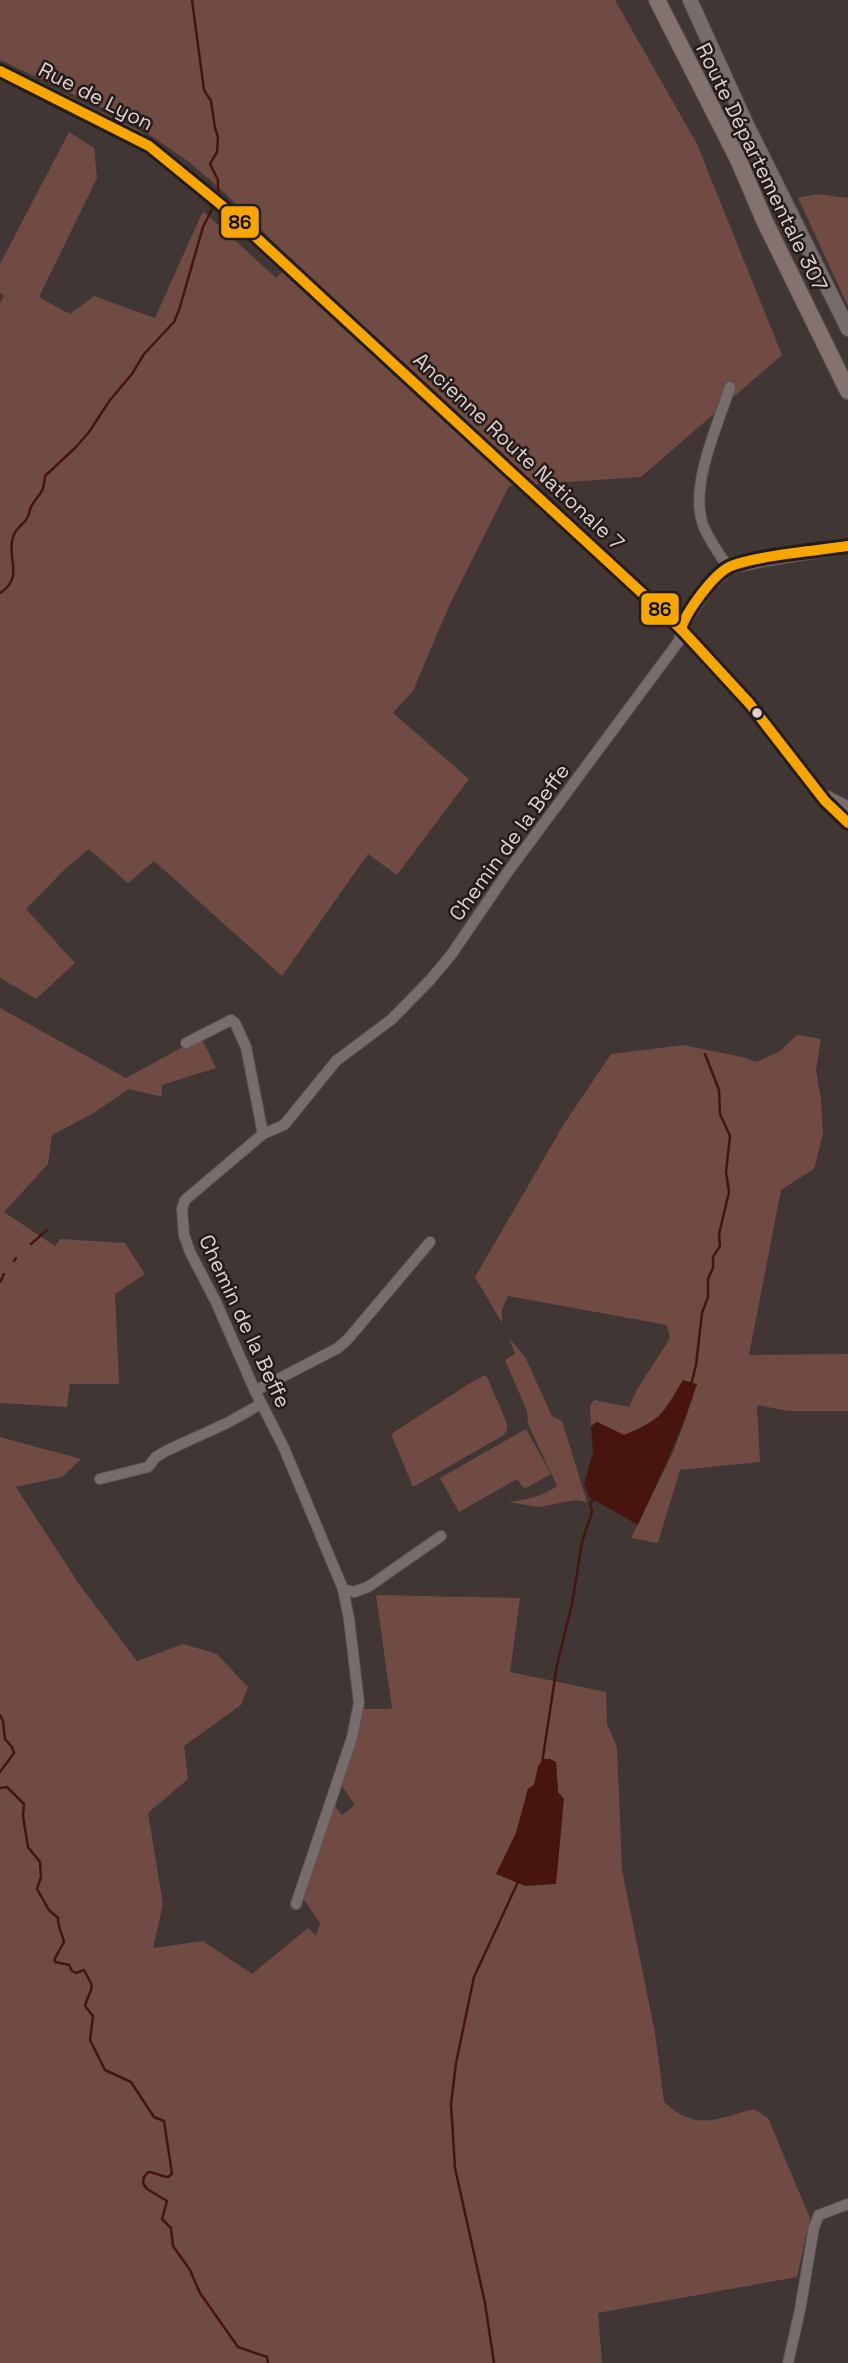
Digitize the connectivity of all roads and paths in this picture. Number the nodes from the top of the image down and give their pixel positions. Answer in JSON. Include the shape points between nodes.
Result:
{"nodes":[{"id":1,"x":657,"y":0,"type":"edge"},
{"id":2,"x":690,"y":0,"type":"edge"},
{"id":3,"x":0,"y":71,"type":"edge"},
{"id":4,"x":170,"y":163,"type":"joint"},
{"id":5,"x":848,"y":329,"type":"edge"},
{"id":6,"x":730,"y":387,"type":"dead end"},
{"id":7,"x":848,"y":391,"type":"edge"},
{"id":8,"x":848,"y":545,"type":"edge"},
{"id":9,"x":728,"y":567,"type":"junction"},
{"id":10,"x":681,"y":629,"type":"junction"},
{"id":11,"x":817,"y":791,"type":"junction"},
{"id":12,"x":848,"y":809,"type":"edge"},
{"id":13,"x":848,"y":823,"type":"edge"},
{"id":14,"x":186,"y":1043,"type":"dead end"},
{"id":15,"x":263,"y":1134,"type":"junction"},
{"id":16,"x":430,"y":1242,"type":"dead end"},
{"id":17,"x":255,"y":1391,"type":"junction"},
{"id":18,"x":261,"y":1404,"type":"junction"},
{"id":19,"x":100,"y":1479,"type":"dead end"},
{"id":20,"x":441,"y":1536,"type":"dead end"},
{"id":21,"x":343,"y":1589,"type":"junction"},
{"id":22,"x":296,"y":1904,"type":"dead end"},
{"id":23,"x":848,"y":2204,"type":"edge"},
{"id":24,"x":788,"y":2363,"type":"edge"}],
"edges":[{"from":1,"to":7,"type":"main road","name":"Route Départementale 307"},
{"from":2,"to":5,"type":"street"},
{"from":3,"to":4,"type":"street","name":"Rue de Lyon","via":[[116,127]]},
{"from":4,"to":10,"type":"street","name":"Ancienne Route Nationale 7"},
{"from":6,"to":9,"type":"street","via":[[707,456],[699,507],[702,523]]},
{"from":8,"to":9,"type":"street"},
{"from":9,"to":10,"type":"street","via":[[706,588]]},
{"from":10,"to":11,"type":"street","name":"Ancienne Route Nationale 7","via":[[749,703]]},
{"from":10,"to":15,"type":"street","name":"Chemin de la Beffe","via":[[679,641],[444,964],[404,1009],[336,1061],[284,1125]]},
{"from":11,"to":12,"type":"street","name":"Ancienne Route Nationale 7"},
{"from":11,"to":13,"type":"street","name":"Ancienne Route Nationale 7"},
{"from":14,"to":15,"type":"street","via":[[223,1023],[234,1023],[246,1047]]},
{"from":15,"to":17,"type":"street","name":"Chemin de la Beffe","via":[[185,1200],[182,1209],[190,1251]]},
{"from":16,"to":17,"type":"street","via":[[338,1348]]},
{"from":17,"to":18,"type":"street","name":"Chemin de la Beffe"},
{"from":18,"to":19,"type":"street","via":[[168,1450],[148,1467]]},
{"from":18,"to":21,"type":"street","name":"Chemin de la Beffe"},
{"from":20,"to":21,"type":"street","via":[[368,1587],[354,1592]]},
{"from":21,"to":22,"type":"street","name":"Chemin de la Beffe","via":[[359,1711]]},
{"from":23,"to":24,"type":"street","via":[[819,2215],[814,2227]]}]}
